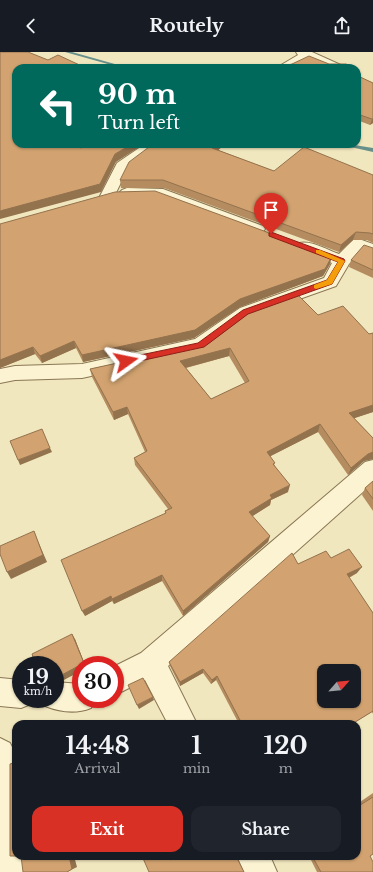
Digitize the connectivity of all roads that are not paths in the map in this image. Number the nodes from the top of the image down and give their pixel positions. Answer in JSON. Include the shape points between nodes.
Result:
{"nodes":[{"id":1,"x":305,"y":53,"type":"edge"},
{"id":2,"x":288,"y":64,"type":"edge"},
{"id":3,"x":330,"y":64,"type":"edge"},
{"id":4,"x":148,"y":148,"type":"edge"},
{"id":5,"x":268,"y":233,"type":"edge"},
{"id":6,"x":291,"y":241,"type":"edge"},
{"id":7,"x":373,"y":250,"type":"edge"},
{"id":8,"x":342,"y":261,"type":"junction"},
{"id":9,"x":0,"y":376,"type":"edge"},
{"id":10,"x":373,"y":469,"type":"edge"},
{"id":11,"x":151,"y":663,"type":"junction"},
{"id":12,"x":124,"y":676,"type":"edge"},
{"id":13,"x":0,"y":692,"type":"edge"},
{"id":14,"x":12,"y":693,"type":"edge"},
{"id":15,"x":181,"y":720,"type":"edge"},
{"id":16,"x":0,"y":753,"type":"edge"},
{"id":17,"x":255,"y":860,"type":"edge"},
{"id":18,"x":13,"y":872,"type":"edge"},
{"id":19,"x":261,"y":872,"type":"edge"}],
"edges":[{"from":1,"to":2,"type":"street"},
{"from":1,"to":3,"type":"street"},
{"from":4,"to":5,"type":"street","via":[[122,166],[101,198],[115,194],[158,192]]},
{"from":6,"to":8,"type":"street"},
{"from":7,"to":8,"type":"street","via":[[359,244]]},
{"from":8,"to":9,"type":"street","via":[[330,282],[246,312],[201,345],[82,371]]},
{"from":10,"to":11,"type":"street"},
{"from":11,"to":12,"type":"street"},
{"from":11,"to":15,"type":"street"},
{"from":13,"to":14,"type":"street"},
{"from":16,"to":18,"type":"street"},
{"from":17,"to":19,"type":"street"}]}
